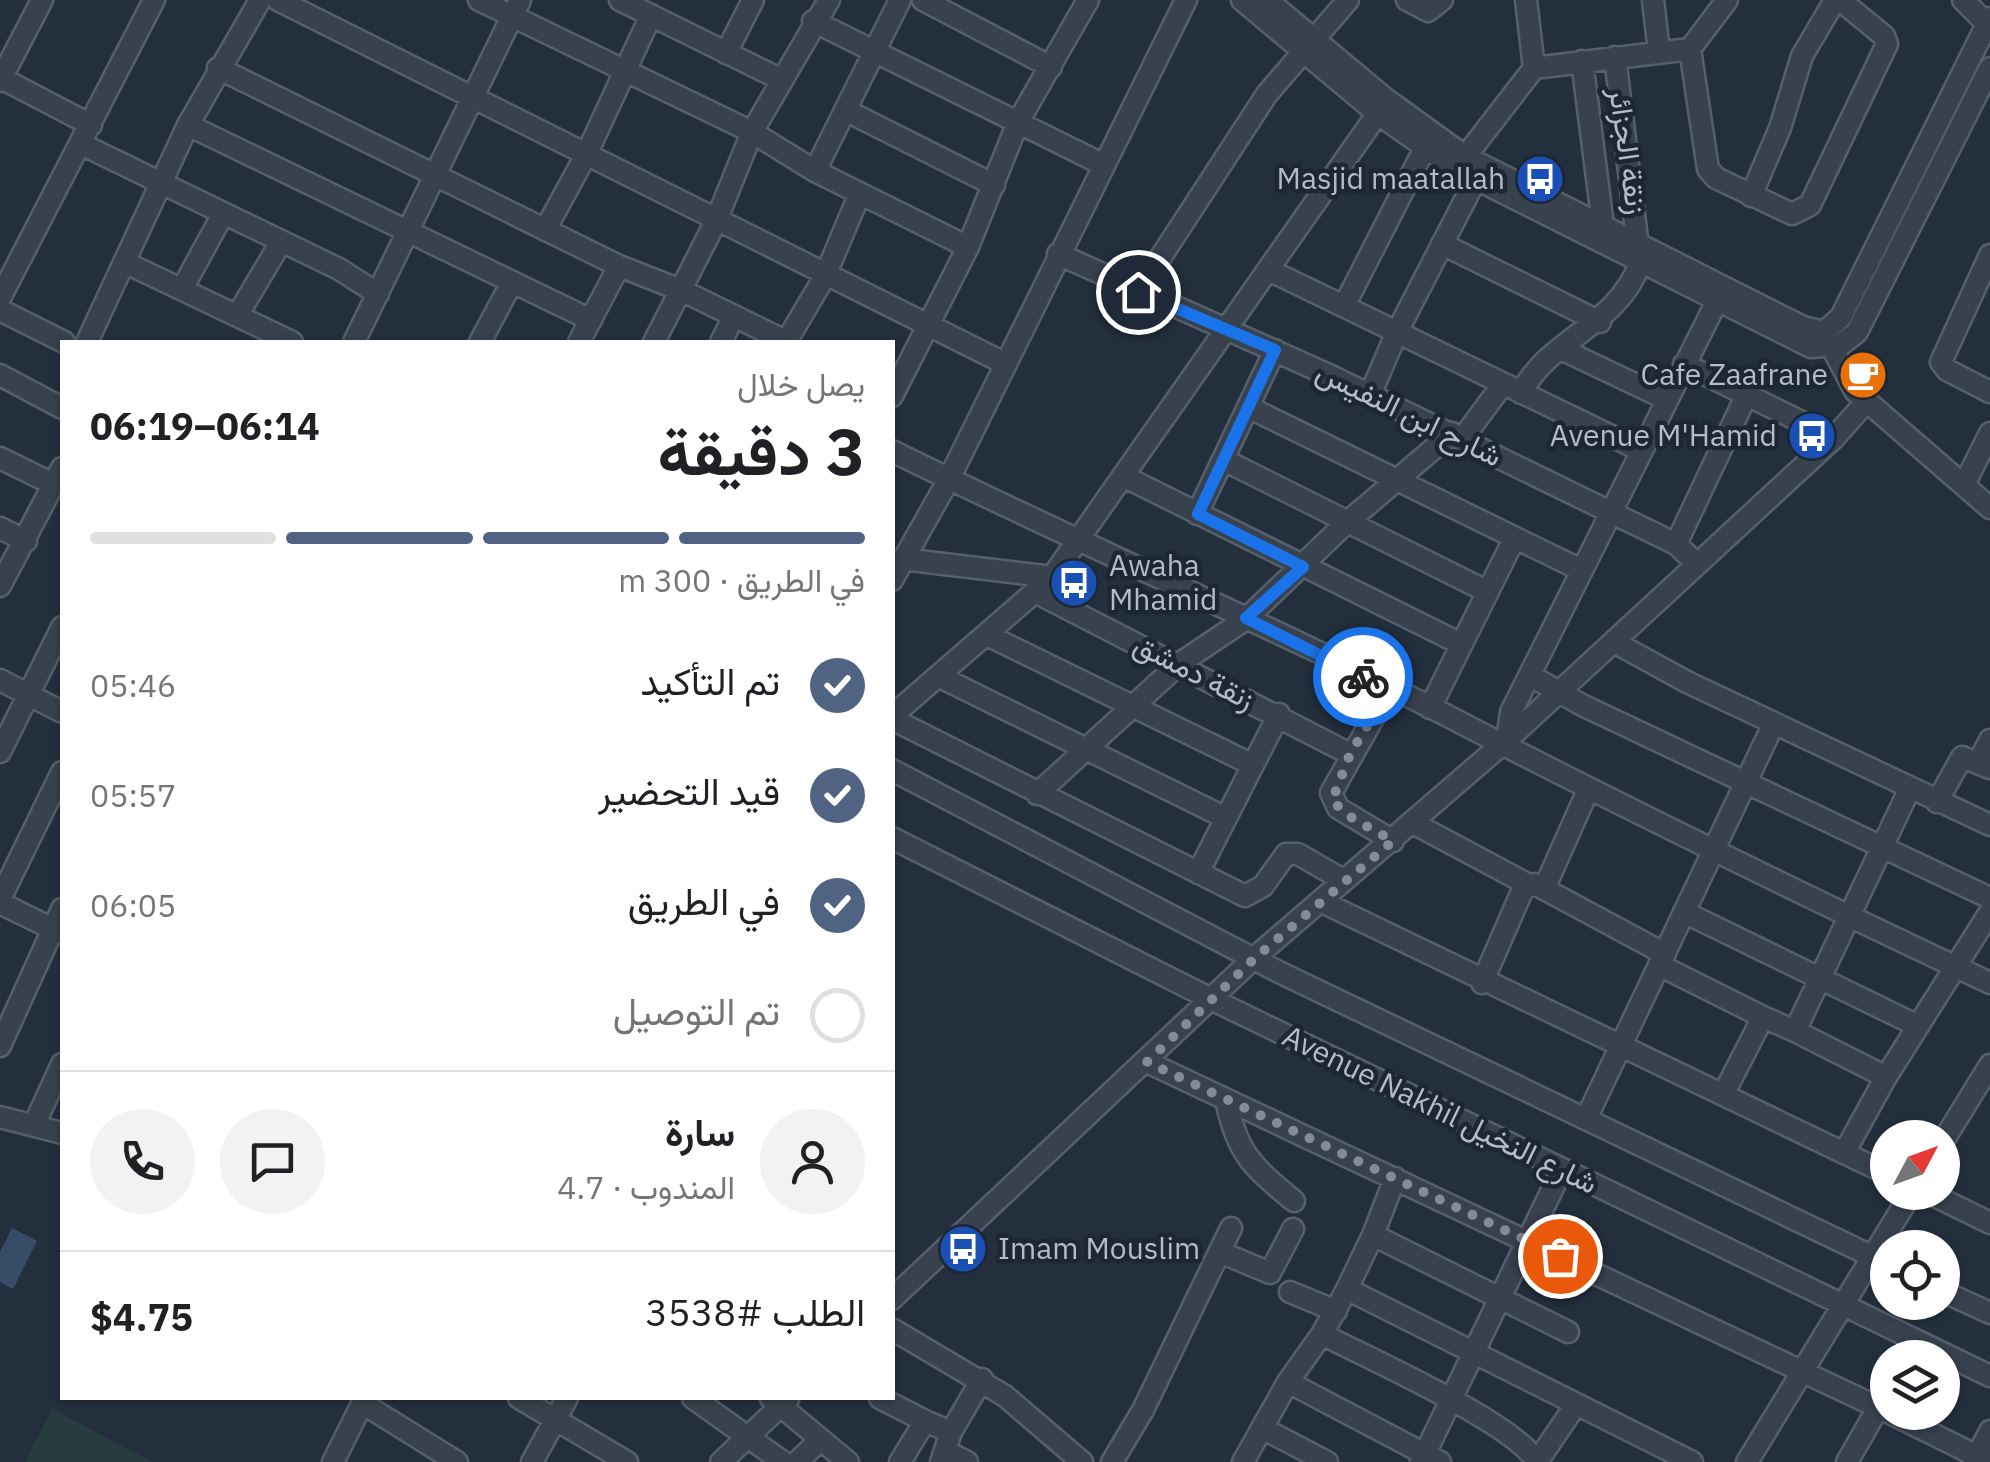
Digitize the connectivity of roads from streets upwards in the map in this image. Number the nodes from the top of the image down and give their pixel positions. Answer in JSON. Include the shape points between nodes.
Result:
{"nodes":[{"id":1,"x":42,"y":0,"type":"edge"},
{"id":2,"x":154,"y":0,"type":"edge"},
{"id":3,"x":260,"y":0,"type":"edge"},
{"id":4,"x":278,"y":0,"type":"edge"},
{"id":5,"x":479,"y":0,"type":"edge"},
{"id":6,"x":620,"y":0,"type":"edge"},
{"id":7,"x":754,"y":0,"type":"edge"},
{"id":8,"x":900,"y":0,"type":"edge"},
{"id":9,"x":923,"y":0,"type":"edge"},
{"id":10,"x":1062,"y":0,"type":"edge"},
{"id":11,"x":1186,"y":0,"type":"edge"},
{"id":12,"x":1242,"y":0,"type":"edge"},
{"id":13,"x":1267,"y":0,"type":"edge"},
{"id":14,"x":1348,"y":0,"type":"edge"},
{"id":15,"x":1408,"y":0,"type":"edge"},
{"id":16,"x":1442,"y":0,"type":"edge"},
{"id":17,"x":1526,"y":0,"type":"edge"},
{"id":18,"x":1654,"y":0,"type":"edge"},
{"id":19,"x":1727,"y":0,"type":"edge"},
{"id":20,"x":1837,"y":0,"type":"edge"},
{"id":21,"x":1963,"y":0,"type":"edge"},
{"id":22,"x":1085,"y":5,"type":"edge"},
{"id":23,"x":822,"y":6,"type":"edge"},
{"id":24,"x":516,"y":8,"type":"edge"},
{"id":25,"x":651,"y":15,"type":"junction"},
{"id":26,"x":1989,"y":22,"type":"edge"},
{"id":27,"x":1310,"y":46,"type":"junction"},
{"id":28,"x":1690,"y":49,"type":"junction"},
{"id":29,"x":875,"y":51,"type":"junction"},
{"id":30,"x":1659,"y":52,"type":"junction"},
{"id":31,"x":726,"y":53,"type":"junction"},
{"id":32,"x":1615,"y":58,"type":"junction"},
{"id":33,"x":1582,"y":62,"type":"junction"},
{"id":34,"x":218,"y":68,"type":"junction"},
{"id":35,"x":1052,"y":68,"type":"junction"},
{"id":36,"x":1534,"y":68,"type":"junction"},
{"id":37,"x":1990,"y":68,"type":"edge"},
{"id":38,"x":624,"y":71,"type":"junction"},
{"id":39,"x":780,"y":78,"type":"junction"},
{"id":40,"x":1,"y":80,"type":"edge"},
{"id":41,"x":474,"y":98,"type":"junction"},
{"id":42,"x":1382,"y":107,"type":"junction"},
{"id":43,"x":846,"y":110,"type":"junction"},
{"id":44,"x":1018,"y":122,"type":"junction"},
{"id":45,"x":91,"y":125,"type":"junction"},
{"id":46,"x":188,"y":125,"type":"junction"},
{"id":47,"x":752,"y":132,"type":"junction"},
{"id":48,"x":1429,"y":141,"type":"junction"},
{"id":49,"x":81,"y":144,"type":"junction"},
{"id":50,"x":587,"y":154,"type":"junction"},
{"id":51,"x":1102,"y":164,"type":"junction"},
{"id":52,"x":1470,"y":168,"type":"junction"},
{"id":53,"x":815,"y":171,"type":"junction"},
{"id":54,"x":433,"y":174,"type":"junction"},
{"id":55,"x":163,"y":183,"type":"junction"},
{"id":56,"x":994,"y":185,"type":"junction"},
{"id":57,"x":860,"y":193,"type":"junction"},
{"id":58,"x":1751,"y":196,"type":"junction"},
{"id":59,"x":223,"y":214,"type":"junction"},
{"id":60,"x":716,"y":221,"type":"junction"},
{"id":61,"x":545,"y":230,"type":"junction"},
{"id":62,"x":408,"y":233,"type":"junction"},
{"id":63,"x":1604,"y":235,"type":"junction"},
{"id":64,"x":282,"y":242,"type":"junction"},
{"id":65,"x":1442,"y":244,"type":"junction"},
{"id":66,"x":968,"y":247,"type":"junction"},
{"id":67,"x":1058,"y":254,"type":"junction"},
{"id":68,"x":1640,"y":254,"type":"junction"},
{"id":69,"x":1990,"y":255,"type":"edge"},
{"id":70,"x":124,"y":262,"type":"junction"},
{"id":71,"x":619,"y":266,"type":"junction"},
{"id":72,"x":1271,"y":271,"type":"junction"},
{"id":73,"x":825,"y":276,"type":"junction"},
{"id":74,"x":512,"y":284,"type":"junction"},
{"id":75,"x":182,"y":289,"type":"junction"},
{"id":76,"x":683,"y":290,"type":"junction"},
{"id":77,"x":1138,"y":292,"type":"junction"},
{"id":78,"x":378,"y":294,"type":"junction"},
{"id":79,"x":0,"y":298,"type":"edge"},
{"id":80,"x":1717,"y":302,"type":"junction"},
{"id":81,"x":1344,"y":306,"type":"junction"},
{"id":82,"x":0,"y":310,"type":"edge"},
{"id":83,"x":236,"y":316,"type":"junction"},
{"id":84,"x":734,"y":316,"type":"junction"},
{"id":85,"x":590,"y":320,"type":"junction"},
{"id":86,"x":1600,"y":322,"type":"junction"},
{"id":87,"x":930,"y":326,"type":"junction"},
{"id":88,"x":1226,"y":332,"type":"junction"},
{"id":89,"x":1397,"y":332,"type":"junction"},
{"id":90,"x":60,"y":340,"type":"edge"},
{"id":91,"x":88,"y":340,"type":"edge"},
{"id":92,"x":288,"y":340,"type":"edge"},
{"id":93,"x":355,"y":340,"type":"edge"},
{"id":94,"x":481,"y":340,"type":"edge"},
{"id":95,"x":580,"y":340,"type":"edge"},
{"id":96,"x":655,"y":340,"type":"edge"},
{"id":97,"x":722,"y":340,"type":"edge"},
{"id":98,"x":782,"y":340,"type":"edge"},
{"id":99,"x":787,"y":340,"type":"edge"},
{"id":100,"x":1827,"y":340,"type":"junction"},
{"id":101,"x":1562,"y":349,"type":"junction"},
{"id":102,"x":1275,"y":350,"type":"junction"},
{"id":103,"x":1006,"y":364,"type":"junction"},
{"id":104,"x":1684,"y":364,"type":"junction"},
{"id":105,"x":0,"y":375,"type":"edge"},
{"id":106,"x":1512,"y":389,"type":"junction"},
{"id":107,"x":895,"y":391,"type":"edge"},
{"id":108,"x":1990,"y":392,"type":"edge"},
{"id":109,"x":1747,"y":394,"type":"junction"},
{"id":110,"x":1370,"y":395,"type":"junction"},
{"id":111,"x":1666,"y":400,"type":"junction"},
{"id":112,"x":1866,"y":402,"type":"junction"},
{"id":113,"x":60,"y":407,"type":"edge"},
{"id":114,"x":1248,"y":408,"type":"junction"},
{"id":115,"x":1990,"y":433,"type":"edge"},
{"id":116,"x":1457,"y":436,"type":"junction"},
{"id":117,"x":1834,"y":438,"type":"junction"},
{"id":118,"x":1640,"y":450,"type":"junction"},
{"id":119,"x":895,"y":452,"type":"edge"},
{"id":120,"x":0,"y":458,"type":"edge"},
{"id":121,"x":1224,"y":460,"type":"junction"},
{"id":122,"x":58,"y":476,"type":"edge"},
{"id":123,"x":1123,"y":476,"type":"junction"},
{"id":124,"x":950,"y":480,"type":"junction"},
{"id":125,"x":1395,"y":480,"type":"junction"},
{"id":126,"x":1964,"y":485,"type":"junction"},
{"id":127,"x":1990,"y":508,"type":"edge"},
{"id":128,"x":1610,"y":510,"type":"junction"},
{"id":129,"x":1198,"y":514,"type":"junction"},
{"id":130,"x":1346,"y":524,"type":"junction"},
{"id":131,"x":0,"y":528,"type":"edge"},
{"id":132,"x":1082,"y":538,"type":"junction"},
{"id":133,"x":1514,"y":539,"type":"junction"},
{"id":134,"x":26,"y":541,"type":"junction"},
{"id":135,"x":1676,"y":544,"type":"junction"},
{"id":136,"x":902,"y":559,"type":"junction"},
{"id":137,"x":1698,"y":564,"type":"junction"},
{"id":138,"x":1303,"y":567,"type":"junction"},
{"id":139,"x":1582,"y":570,"type":"junction"},
{"id":140,"x":895,"y":574,"type":"edge"},
{"id":141,"x":1052,"y":577,"type":"junction"},
{"id":142,"x":0,"y":586,"type":"edge"},
{"id":143,"x":1488,"y":592,"type":"junction"},
{"id":144,"x":1037,"y":593,"type":"junction"},
{"id":145,"x":1246,"y":618,"type":"junction"},
{"id":146,"x":60,"y":631,"type":"edge"},
{"id":147,"x":987,"y":635,"type":"junction"},
{"id":148,"x":1614,"y":642,"type":"junction"},
{"id":149,"x":1461,"y":644,"type":"junction"},
{"id":150,"x":1179,"y":664,"type":"junction"},
{"id":151,"x":938,"y":676,"type":"junction"},
{"id":152,"x":1531,"y":676,"type":"junction"},
{"id":153,"x":0,"y":680,"type":"edge"},
{"id":154,"x":1389,"y":690,"type":"junction"},
{"id":155,"x":1558,"y":690,"type":"junction"},
{"id":156,"x":28,"y":694,"type":"junction"},
{"id":157,"x":1131,"y":706,"type":"junction"},
{"id":158,"x":1430,"y":708,"type":"junction"},
{"id":159,"x":60,"y":711,"type":"edge"},
{"id":160,"x":1511,"y":712,"type":"junction"},
{"id":161,"x":895,"y":714,"type":"edge"},
{"id":162,"x":1279,"y":714,"type":"junction"},
{"id":163,"x":895,"y":719,"type":"edge"},
{"id":164,"x":1774,"y":724,"type":"junction"},
{"id":165,"x":1467,"y":726,"type":"junction"},
{"id":166,"x":1990,"y":740,"type":"edge"},
{"id":167,"x":1504,"y":742,"type":"junction"},
{"id":168,"x":1084,"y":749,"type":"junction"},
{"id":169,"x":0,"y":752,"type":"edge"},
{"id":170,"x":1350,"y":754,"type":"junction"},
{"id":171,"x":1252,"y":765,"type":"junction"},
{"id":172,"x":1984,"y":766,"type":"edge"},
{"id":173,"x":895,"y":772,"type":"edge"},
{"id":174,"x":60,"y":776,"type":"edge"},
{"id":175,"x":1746,"y":782,"type":"junction"},
{"id":176,"x":1910,"y":788,"type":"junction"},
{"id":177,"x":1588,"y":790,"type":"junction"},
{"id":178,"x":1037,"y":794,"type":"junction"},
{"id":179,"x":1937,"y":802,"type":"junction"},
{"id":180,"x":1226,"y":818,"type":"junction"},
{"id":181,"x":1414,"y":823,"type":"junction"},
{"id":182,"x":1990,"y":825,"type":"edge"},
{"id":183,"x":895,"y":840,"type":"edge"},
{"id":184,"x":1393,"y":841,"type":"junction"},
{"id":185,"x":1882,"y":847,"type":"junction"},
{"id":186,"x":1714,"y":850,"type":"junction"},
{"id":187,"x":1198,"y":873,"type":"junction"},
{"id":188,"x":1343,"y":880,"type":"junction"},
{"id":189,"x":1537,"y":887,"type":"junction"},
{"id":190,"x":1990,"y":898,"type":"edge"},
{"id":191,"x":0,"y":901,"type":"edge"},
{"id":192,"x":1320,"y":901,"type":"junction"},
{"id":193,"x":1684,"y":912,"type":"junction"},
{"id":194,"x":1990,"y":912,"type":"edge"},
{"id":195,"x":1850,"y":915,"type":"junction"},
{"id":196,"x":57,"y":932,"type":"edge"},
{"id":197,"x":1254,"y":959,"type":"junction"},
{"id":198,"x":1662,"y":959,"type":"junction"},
{"id":199,"x":1956,"y":967,"type":"junction"},
{"id":200,"x":1822,"y":978,"type":"junction"},
{"id":201,"x":1482,"y":982,"type":"junction"},
{"id":202,"x":1990,"y":983,"type":"edge"},
{"id":203,"x":1211,"y":999,"type":"junction"},
{"id":204,"x":1763,"y":1017,"type":"junction"},
{"id":205,"x":1918,"y":1026,"type":"junction"},
{"id":206,"x":1794,"y":1031,"type":"junction"},
{"id":207,"x":0,"y":1046,"type":"edge"},
{"id":208,"x":1620,"y":1046,"type":"junction"},
{"id":209,"x":1147,"y":1062,"type":"junction"},
{"id":210,"x":1990,"y":1065,"type":"edge"},
{"id":211,"x":1886,"y":1077,"type":"junction"},
{"id":212,"x":57,"y":1089,"type":"edge"},
{"id":213,"x":1723,"y":1095,"type":"junction"},
{"id":214,"x":1226,"y":1100,"type":"junction"},
{"id":215,"x":0,"y":1117,"type":"edge"},
{"id":216,"x":1586,"y":1119,"type":"junction"},
{"id":217,"x":1956,"y":1120,"type":"edge"},
{"id":218,"x":35,"y":1123,"type":"junction"},
{"id":219,"x":60,"y":1132,"type":"edge"},
{"id":220,"x":1844,"y":1153,"type":"junction"},
{"id":221,"x":1870,"y":1165,"type":"edge"},
{"id":222,"x":1562,"y":1169,"type":"junction"},
{"id":223,"x":1394,"y":1178,"type":"junction"},
{"id":224,"x":1294,"y":1201,"type":"dead end"},
{"id":225,"x":1960,"y":1208,"type":"edge"},
{"id":226,"x":1990,"y":1223,"type":"edge"},
{"id":227,"x":1231,"y":1228,"type":"dead end"},
{"id":228,"x":1293,"y":1229,"type":"dead end"},
{"id":229,"x":1373,"y":1234,"type":"junction"},
{"id":230,"x":1526,"y":1240,"type":"junction"},
{"id":231,"x":1220,"y":1252,"type":"junction"},
{"id":232,"x":1870,"y":1256,"type":"edge"},
{"id":233,"x":1870,"y":1273,"type":"edge"},
{"id":234,"x":1347,"y":1290,"type":"junction"},
{"id":235,"x":1290,"y":1292,"type":"dead end"},
{"id":236,"x":895,"y":1295,"type":"edge"},
{"id":237,"x":1500,"y":1297,"type":"junction"},
{"id":238,"x":1960,"y":1300,"type":"edge"},
{"id":239,"x":1842,"y":1306,"type":"junction"},
{"id":240,"x":1336,"y":1311,"type":"junction"},
{"id":241,"x":1990,"y":1314,"type":"edge"},
{"id":242,"x":895,"y":1331,"type":"edge"},
{"id":243,"x":1568,"y":1332,"type":"dead end"},
{"id":244,"x":1322,"y":1334,"type":"junction"},
{"id":245,"x":1473,"y":1351,"type":"junction"},
{"id":246,"x":1802,"y":1370,"type":"junction"},
{"id":247,"x":1990,"y":1376,"type":"edge"},
{"id":248,"x":982,"y":1380,"type":"junction"},
{"id":249,"x":1288,"y":1382,"type":"junction"},
{"id":250,"x":363,"y":1400,"type":"edge"},
{"id":251,"x":523,"y":1400,"type":"edge"},
{"id":252,"x":566,"y":1400,"type":"edge"},
{"id":253,"x":697,"y":1400,"type":"edge"},
{"id":254,"x":884,"y":1400,"type":"edge"},
{"id":255,"x":780,"y":1401,"type":"edge"},
{"id":256,"x":1450,"y":1401,"type":"junction"},
{"id":257,"x":1870,"y":1404,"type":"edge"},
{"id":258,"x":1575,"y":1406,"type":"junction"},
{"id":259,"x":558,"y":1420,"type":"junction"},
{"id":260,"x":925,"y":1421,"type":"junction"},
{"id":261,"x":1262,"y":1428,"type":"junction"},
{"id":262,"x":1870,"y":1430,"type":"edge"},
{"id":263,"x":1921,"y":1430,"type":"edge"},
{"id":264,"x":1990,"y":1431,"type":"edge"},
{"id":265,"x":749,"y":1434,"type":"junction"},
{"id":266,"x":819,"y":1440,"type":"junction"},
{"id":267,"x":946,"y":1448,"type":"edge"},
{"id":268,"x":1429,"y":1460,"type":"edge"},
{"id":269,"x":1980,"y":1460,"type":"edge"},
{"id":270,"x":334,"y":1462,"type":"edge"},
{"id":271,"x":457,"y":1462,"type":"edge"},
{"id":272,"x":532,"y":1462,"type":"edge"},
{"id":273,"x":627,"y":1462,"type":"edge"},
{"id":274,"x":721,"y":1462,"type":"edge"},
{"id":275,"x":784,"y":1462,"type":"edge"},
{"id":276,"x":797,"y":1462,"type":"edge"},
{"id":277,"x":848,"y":1462,"type":"edge"},
{"id":278,"x":900,"y":1462,"type":"edge"},
{"id":279,"x":967,"y":1462,"type":"edge"},
{"id":280,"x":1082,"y":1462,"type":"edge"},
{"id":281,"x":1112,"y":1462,"type":"edge"},
{"id":282,"x":1244,"y":1462,"type":"edge"},
{"id":283,"x":1327,"y":1462,"type":"edge"},
{"id":284,"x":1537,"y":1462,"type":"edge"},
{"id":285,"x":1692,"y":1462,"type":"edge"},
{"id":286,"x":1747,"y":1462,"type":"edge"},
{"id":287,"x":1847,"y":1462,"type":"edge"}],
"edges":[{"from":1,"to":40,"type":"street"},
{"from":2,"to":45,"type":"street"},
{"from":3,"to":34,"type":"street"},
{"from":4,"to":41,"type":"street"},
{"from":5,"to":24,"type":"street"},
{"from":6,"to":25,"type":"street"},
{"from":7,"to":31,"type":"street"},
{"from":8,"to":29,"type":"street"},
{"from":9,"to":35,"type":"street"},
{"from":10,"to":22,"type":"street"},
{"from":11,"to":51,"type":"street"},
{"from":12,"to":27,"type":"street"},
{"from":13,"to":27,"type":"street"},
{"from":14,"to":27,"type":"street"},
{"from":15,"to":16,"type":"street","via":[[1428,11]]},
{"from":17,"to":36,"type":"street"},
{"from":18,"to":30,"type":"street"},
{"from":19,"to":28,"type":"street"},
{"from":20,"to":58,"type":"street","via":[[1802,56]]},
{"from":20,"to":58,"type":"street","via":[[1884,36],[1886,47],[1810,205],[1792,214]]},
{"from":21,"to":26,"type":"street"},
{"from":22,"to":35,"type":"street"},
{"from":23,"to":29,"type":"street"},
{"from":23,"to":39,"type":"street"},
{"from":24,"to":38,"type":"street"},
{"from":24,"to":41,"type":"street"},
{"from":25,"to":31,"type":"street"},
{"from":25,"to":38,"type":"street"},
{"from":26,"to":100,"type":"street"},
{"from":27,"to":42,"type":"street"},
{"from":27,"to":77,"type":"street","via":[[1267,94]]},
{"from":28,"to":30,"type":"street"},
{"from":28,"to":58,"type":"street","via":[[1705,161],[1716,178]]},
{"from":29,"to":43,"type":"street"},
{"from":29,"to":44,"type":"street"},
{"from":30,"to":32,"type":"street"},
{"from":31,"to":39,"type":"street"},
{"from":32,"to":33,"type":"street"},
{"from":32,"to":68,"type":"street","name":"زنقة الجزائر"},
{"from":33,"to":36,"type":"street"},
{"from":33,"to":63,"type":"street","name":"زنقة الجزائر"},
{"from":34,"to":46,"type":"street"},
{"from":34,"to":54,"type":"street"},
{"from":35,"to":44,"type":"street"},
{"from":36,"to":52,"type":"street"},
{"from":37,"to":100,"type":"street","via":[[1857,332]]},
{"from":38,"to":47,"type":"street"},
{"from":38,"to":50,"type":"street"},
{"from":39,"to":47,"type":"street"},
{"from":40,"to":45,"type":"street"},
{"from":41,"to":50,"type":"street"},
{"from":41,"to":54,"type":"street"},
{"from":42,"to":48,"type":"street"},
{"from":42,"to":72,"type":"street"},
{"from":43,"to":53,"type":"street"},
{"from":43,"to":56,"type":"street"},
{"from":44,"to":51,"type":"street"},
{"from":44,"to":56,"type":"street"},
{"from":45,"to":49,"type":"street"},
{"from":46,"to":55,"type":"street"},
{"from":46,"to":62,"type":"street"},
{"from":47,"to":53,"type":"street"},
{"from":47,"to":60,"type":"street"},
{"from":48,"to":52,"type":"street"},
{"from":48,"to":81,"type":"street"},
{"from":49,"to":55,"type":"street"},
{"from":49,"to":79,"type":"street"},
{"from":50,"to":60,"type":"street"},
{"from":50,"to":61,"type":"street"},
{"from":51,"to":67,"type":"street"},
{"from":52,"to":63,"type":"street"},
{"from":52,"to":65,"type":"street"},
{"from":53,"to":57,"type":"street"},
{"from":54,"to":61,"type":"street"},
{"from":54,"to":62,"type":"street"},
{"from":55,"to":59,"type":"street"},
{"from":55,"to":70,"type":"street"},
{"from":56,"to":66,"type":"street"},
{"from":57,"to":66,"type":"street"},
{"from":57,"to":73,"type":"street"},
{"from":59,"to":64,"type":"street"},
{"from":59,"to":75,"type":"street"},
{"from":60,"to":73,"type":"street"},
{"from":60,"to":76,"type":"street"},
{"from":61,"to":71,"type":"street"},
{"from":62,"to":74,"type":"street"},
{"from":62,"to":78,"type":"street"},
{"from":63,"to":68,"type":"street"},
{"from":64,"to":78,"type":"street"},
{"from":64,"to":83,"type":"street"},
{"from":65,"to":86,"type":"street"},
{"from":65,"to":89,"type":"street"},
{"from":66,"to":87,"type":"street"},
{"from":67,"to":77,"type":"street","name":"شارح ابن النفيس"},
{"from":67,"to":103,"type":"street"},
{"from":68,"to":80,"type":"street"},
{"from":68,"to":86,"type":"street","via":[[1634,281]]},
{"from":68,"to":100,"type":"street"},
{"from":69,"to":108,"type":"street","via":[[1941,362]]},
{"from":70,"to":75,"type":"street"},
{"from":70,"to":91,"type":"street"},
{"from":71,"to":76,"type":"street"},
{"from":71,"to":85,"type":"street"},
{"from":72,"to":81,"type":"street"},
{"from":72,"to":88,"type":"street"},
{"from":73,"to":87,"type":"street"},
{"from":73,"to":99,"type":"street"},
{"from":74,"to":85,"type":"street"},
{"from":74,"to":94,"type":"street"},
{"from":75,"to":83,"type":"street"},
{"from":76,"to":84,"type":"street"},
{"from":76,"to":96,"type":"street"},
{"from":77,"to":88,"type":"street","name":"شارح ابن النفيس"},
{"from":78,"to":93,"type":"street"},
{"from":80,"to":100,"type":"street","via":[[1795,341]]},
{"from":80,"to":104,"type":"street"},
{"from":81,"to":89,"type":"street"},
{"from":82,"to":90,"type":"street"},
{"from":83,"to":92,"type":"street"},
{"from":84,"to":97,"type":"street"},
{"from":84,"to":98,"type":"street"},
{"from":85,"to":95,"type":"street"},
{"from":86,"to":101,"type":"street"},
{"from":87,"to":103,"type":"street"},
{"from":87,"to":107,"type":"street"},
{"from":88,"to":102,"type":"street","name":"شارح ابن النفيس"},
{"from":88,"to":123,"type":"street"},
{"from":89,"to":106,"type":"street"},
{"from":89,"to":110,"type":"street"},
{"from":100,"to":112,"type":"street"},
{"from":101,"to":106,"type":"street"},
{"from":101,"to":111,"type":"street"},
{"from":102,"to":110,"type":"street","name":"شارح ابن النفيس"},
{"from":102,"to":114,"type":"street"},
{"from":103,"to":124,"type":"street"},
{"from":104,"to":109,"type":"street"},
{"from":104,"to":111,"type":"street"},
{"from":105,"to":113,"type":"street"},
{"from":106,"to":116,"type":"street"},
{"from":106,"to":118,"type":"street"},
{"from":109,"to":117,"type":"street"},
{"from":109,"to":135,"type":"street"},
{"from":110,"to":116,"type":"street","name":"شارح ابن النفيس"},
{"from":111,"to":118,"type":"street"},
{"from":112,"to":117,"type":"street"},
{"from":112,"to":126,"type":"street"},
{"from":114,"to":121,"type":"street"},
{"from":114,"to":125,"type":"street"},
{"from":115,"to":126,"type":"street"},
{"from":116,"to":125,"type":"street"},
{"from":116,"to":128,"type":"street","name":"شارح ابن النفيس"},
{"from":117,"to":137,"type":"street"},
{"from":118,"to":128,"type":"street"},
{"from":119,"to":124,"type":"street"},
{"from":120,"to":122,"type":"street"},
{"from":121,"to":129,"type":"street"},
{"from":121,"to":130,"type":"street"},
{"from":122,"to":134,"type":"street"},
{"from":123,"to":129,"type":"street"},
{"from":123,"to":132,"type":"street"},
{"from":124,"to":132,"type":"street"},
{"from":124,"to":136,"type":"street"},
{"from":125,"to":130,"type":"street"},
{"from":125,"to":133,"type":"street"},
{"from":126,"to":127,"type":"street"},
{"from":128,"to":135,"type":"street","name":"شارح ابن النفيس"},
{"from":128,"to":139,"type":"street"},
{"from":129,"to":138,"type":"street"},
{"from":130,"to":138,"type":"street"},
{"from":130,"to":143,"type":"street"},
{"from":131,"to":134,"type":"street"},
{"from":132,"to":141,"type":"street"},
{"from":132,"to":145,"type":"street"},
{"from":133,"to":139,"type":"street"},
{"from":133,"to":143,"type":"street"},
{"from":134,"to":142,"type":"street"},
{"from":135,"to":137,"type":"street","name":"شارح ابن النفيس"},
{"from":136,"to":140,"type":"street"},
{"from":136,"to":141,"type":"street"},
{"from":137,"to":148,"type":"street"},
{"from":138,"to":145,"type":"street"},
{"from":138,"to":149,"type":"street"},
{"from":139,"to":152,"type":"street"},
{"from":141,"to":144,"type":"street"},
{"from":143,"to":149,"type":"street"},
{"from":144,"to":147,"type":"street"},
{"from":144,"to":150,"type":"street","name":"زنقة دمشق"},
{"from":145,"to":150,"type":"street"},
{"from":145,"to":154,"type":"street"},
{"from":146,"to":156,"type":"street"},
{"from":147,"to":151,"type":"street"},
{"from":147,"to":157,"type":"street"},
{"from":148,"to":155,"type":"street"},
{"from":148,"to":164,"type":"street"},
{"from":149,"to":158,"type":"street"},
{"from":150,"to":157,"type":"street"},
{"from":150,"to":162,"type":"street","name":"زنقة دمشق"},
{"from":151,"to":161,"type":"street"},
{"from":151,"to":168,"type":"street"},
{"from":152,"to":155,"type":"street"},
{"from":152,"to":160,"type":"street"},
{"from":153,"to":156,"type":"street"},
{"from":154,"to":158,"type":"street"},
{"from":154,"to":170,"type":"street"},
{"from":155,"to":167,"type":"street"},
{"from":155,"to":175,"type":"street"},
{"from":156,"to":159,"type":"street"},
{"from":156,"to":169,"type":"street"},
{"from":157,"to":168,"type":"street"},
{"from":157,"to":171,"type":"street"},
{"from":158,"to":165,"type":"street"},
{"from":160,"to":165,"type":"street"},
{"from":160,"to":167,"type":"street"},
{"from":162,"to":170,"type":"street","name":"زنقة دمشق"},
{"from":162,"to":171,"type":"street"},
{"from":163,"to":178,"type":"street"},
{"from":164,"to":175,"type":"street"},
{"from":164,"to":176,"type":"street"},
{"from":165,"to":167,"type":"street"},
{"from":166,"to":172,"type":"street"},
{"from":167,"to":177,"type":"street"},
{"from":167,"to":181,"type":"street"},
{"from":168,"to":178,"type":"street"},
{"from":168,"to":180,"type":"street"},
{"from":170,"to":184,"type":"street","via":[[1332,801]]},
{"from":171,"to":180,"type":"street"},
{"from":172,"to":179,"type":"street","via":[[1958,760]]},
{"from":173,"to":197,"type":"street","name":"Avenue Nakhil شارع النخيل"},
{"from":174,"to":191,"type":"street"},
{"from":175,"to":185,"type":"street"},
{"from":175,"to":186,"type":"street"},
{"from":176,"to":179,"type":"street"},
{"from":176,"to":185,"type":"street"},
{"from":177,"to":186,"type":"street"},
{"from":177,"to":189,"type":"street"},
{"from":178,"to":187,"type":"street"},
{"from":179,"to":182,"type":"street"},
{"from":180,"to":187,"type":"street"},
{"from":181,"to":184,"type":"street"},
{"from":181,"to":189,"type":"street"},
{"from":183,"to":203,"type":"street","name":"Avenue Nakhil شارع النخيل"},
{"from":184,"to":188,"type":"street"},
{"from":185,"to":190,"type":"street"},
{"from":185,"to":195,"type":"street"},
{"from":186,"to":193,"type":"street"},
{"from":186,"to":195,"type":"street"},
{"from":187,"to":188,"type":"street","via":[[1245,896],[1254,894],[1286,854],[1298,854]]},
{"from":188,"to":192,"type":"street"},
{"from":189,"to":198,"type":"street"},
{"from":189,"to":201,"type":"street"},
{"from":191,"to":196,"type":"street"},
{"from":192,"to":197,"type":"street"},
{"from":192,"to":201,"type":"street"},
{"from":193,"to":198,"type":"street"},
{"from":193,"to":200,"type":"street"},
{"from":194,"to":199,"type":"street"},
{"from":195,"to":199,"type":"street"},
{"from":195,"to":200,"type":"street"},
{"from":196,"to":207,"type":"street"},
{"from":197,"to":203,"type":"street"},
{"from":197,"to":216,"type":"street","name":"Avenue Nakhil شارع النخيل"},
{"from":198,"to":204,"type":"street"},
{"from":198,"to":208,"type":"street"},
{"from":199,"to":202,"type":"street"},
{"from":199,"to":205,"type":"street"},
{"from":200,"to":205,"type":"street"},
{"from":200,"to":206,"type":"street"},
{"from":201,"to":208,"type":"street"},
{"from":203,"to":209,"type":"street"},
{"from":203,"to":222,"type":"street","name":"Avenue Nakhil شارع النخيل"},
{"from":204,"to":206,"type":"street"},
{"from":204,"to":213,"type":"street"},
{"from":205,"to":211,"type":"street"},
{"from":206,"to":211,"type":"street"},
{"from":208,"to":213,"type":"street"},
{"from":208,"to":216,"type":"street"},
{"from":209,"to":214,"type":"street"},
{"from":209,"to":236,"type":"street"},
{"from":210,"to":217,"type":"street"},
{"from":211,"to":220,"type":"street"},
{"from":212,"to":218,"type":"street"},
{"from":213,"to":220,"type":"street"},
{"from":214,"to":223,"type":"street"},
{"from":214,"to":224,"type":"street","via":[[1246,1161]]},
{"from":215,"to":218,"type":"street"},
{"from":216,"to":232,"type":"street","name":"Avenue Nakhil شارع النخيل"},
{"from":218,"to":219,"type":"street"},
{"from":220,"to":221,"type":"street"},
{"from":222,"to":230,"type":"street"},
{"from":222,"to":239,"type":"street","name":"Avenue Nakhil شارع النخيل"},
{"from":223,"to":229,"type":"street"},
{"from":223,"to":230,"type":"street"},
{"from":225,"to":226,"type":"street"},
{"from":227,"to":231,"type":"street"},
{"from":228,"to":231,"type":"street","via":[[1270,1273]]},
{"from":229,"to":234,"type":"street"},
{"from":229,"to":237,"type":"street"},
{"from":230,"to":237,"type":"street"},
{"from":230,"to":246,"type":"street"},
{"from":231,"to":281,"type":"street"},
{"from":233,"to":239,"type":"street"},
{"from":234,"to":240,"type":"street"},
{"from":234,"to":245,"type":"street"},
{"from":235,"to":240,"type":"street"},
{"from":237,"to":243,"type":"street"},
{"from":237,"to":245,"type":"street"},
{"from":238,"to":241,"type":"street"},
{"from":239,"to":246,"type":"street"},
{"from":239,"to":247,"type":"street","name":"Avenue Nakhil شارع النخيل"},
{"from":240,"to":244,"type":"street"},
{"from":242,"to":248,"type":"street"},
{"from":244,"to":249,"type":"street"},
{"from":244,"to":256,"type":"street"},
{"from":245,"to":256,"type":"street"},
{"from":245,"to":258,"type":"street"},
{"from":246,"to":257,"type":"street"},
{"from":246,"to":286,"type":"street"},
{"from":248,"to":267,"type":"street"},
{"from":248,"to":280,"type":"street"},
{"from":249,"to":261,"type":"street"},
{"from":249,"to":268,"type":"street"},
{"from":250,"to":270,"type":"street"},
{"from":250,"to":271,"type":"street"},
{"from":251,"to":259,"type":"street"},
{"from":252,"to":259,"type":"street"},
{"from":253,"to":265,"type":"street"},
{"from":254,"to":260,"type":"street"},
{"from":255,"to":265,"type":"street"},
{"from":255,"to":266,"type":"street"},
{"from":256,"to":268,"type":"street"},
{"from":256,"to":284,"type":"street","via":[[1518,1442]]},
{"from":258,"to":284,"type":"street"},
{"from":258,"to":285,"type":"street"},
{"from":259,"to":272,"type":"street"},
{"from":259,"to":273,"type":"street"},
{"from":260,"to":267,"type":"street"},
{"from":260,"to":278,"type":"street"},
{"from":261,"to":282,"type":"street"},
{"from":261,"to":283,"type":"street"},
{"from":262,"to":287,"type":"street"},
{"from":263,"to":269,"type":"street"},
{"from":264,"to":269,"type":"street"},
{"from":265,"to":274,"type":"street"},
{"from":265,"to":275,"type":"street"},
{"from":266,"to":276,"type":"street"},
{"from":266,"to":277,"type":"street"},
{"from":267,"to":279,"type":"street"}]}
